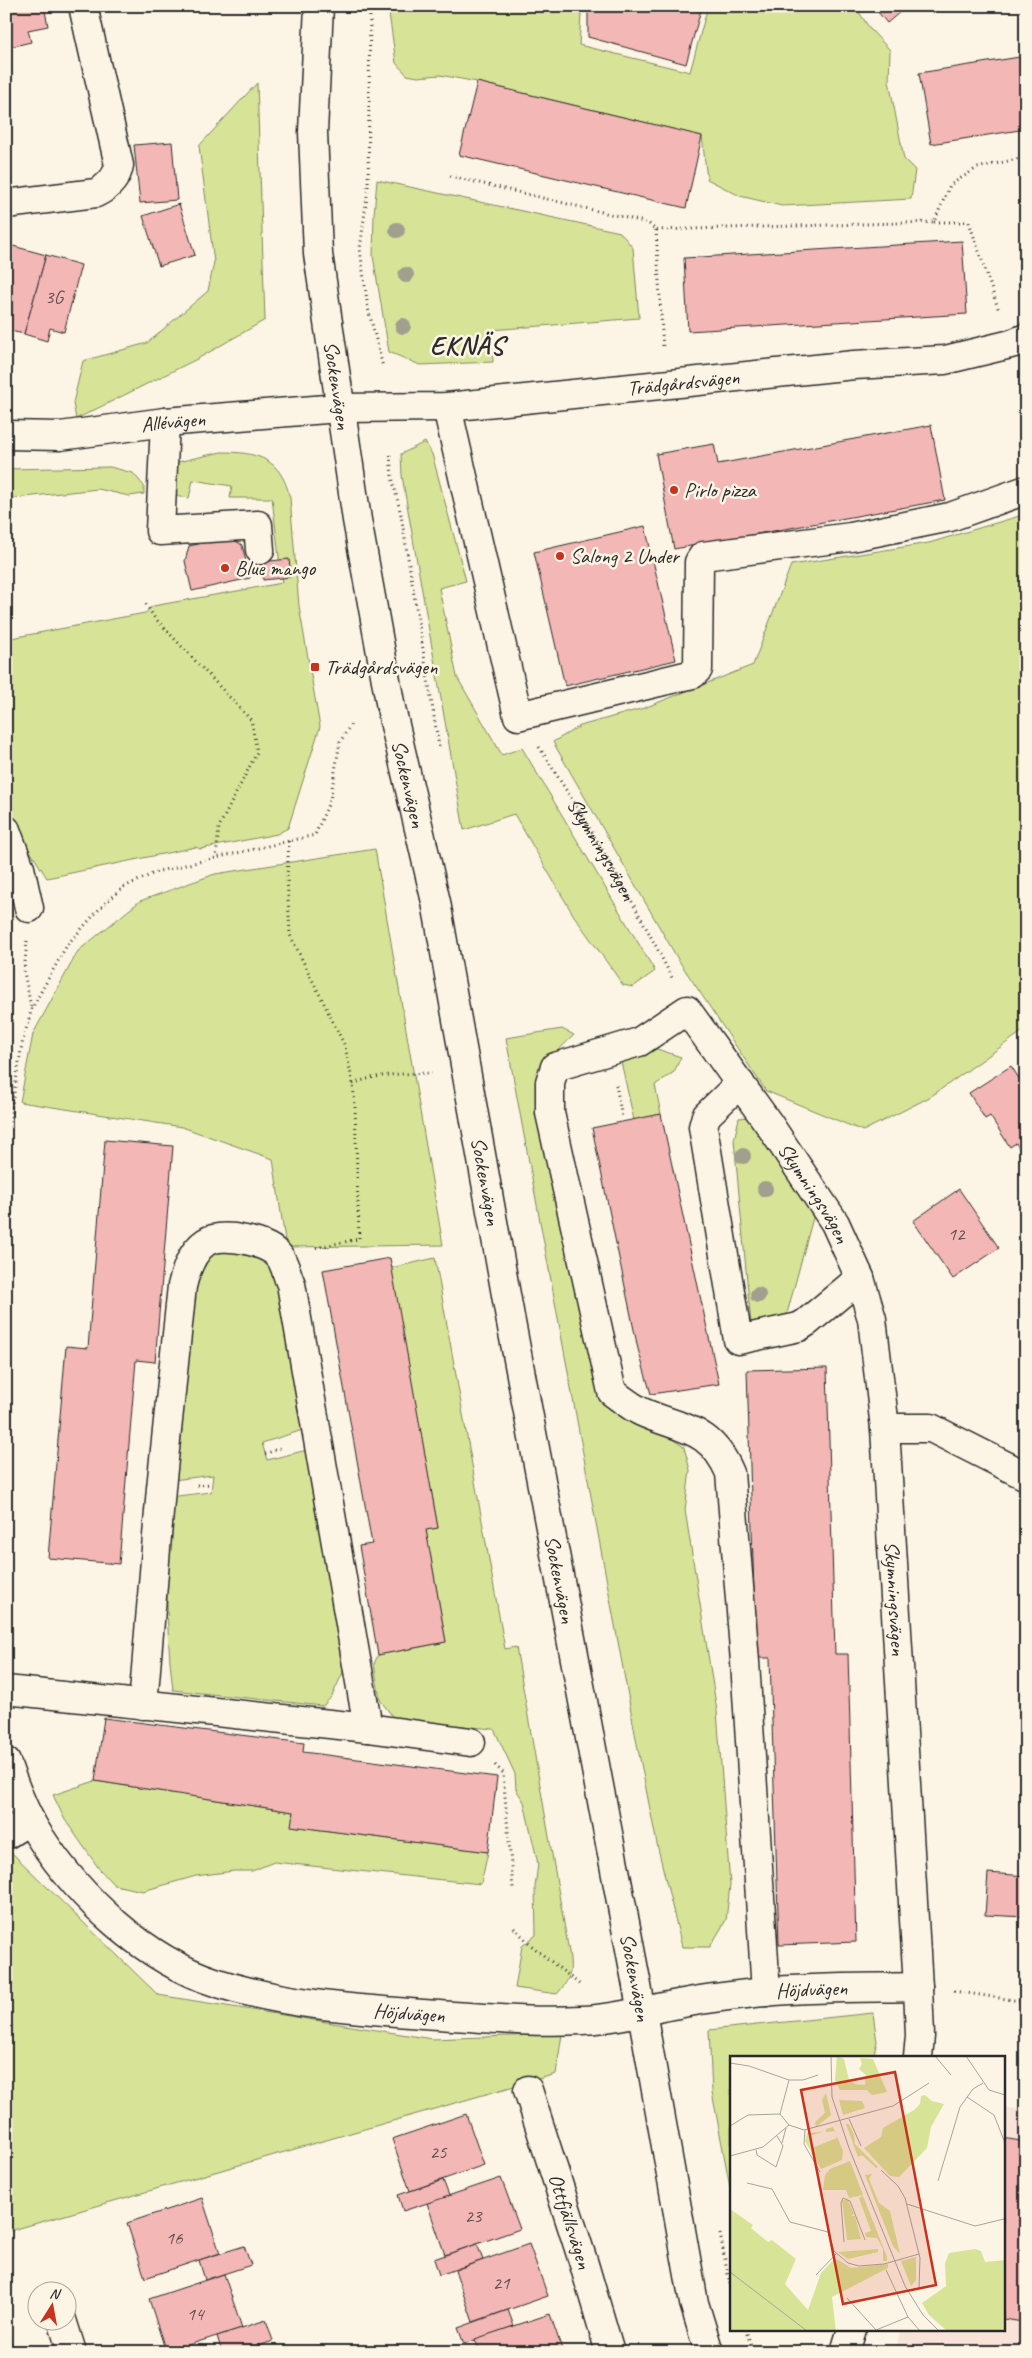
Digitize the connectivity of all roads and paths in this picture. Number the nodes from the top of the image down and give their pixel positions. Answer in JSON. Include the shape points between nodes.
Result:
{"nodes":[{"id":1,"x":83,"y":6,"type":"edge"},
{"id":2,"x":319,"y":6,"type":"edge"},
{"id":3,"x":370,"y":6,"type":"edge"},
{"id":4,"x":1026,"y":156,"type":"edge"},
{"id":5,"x":450,"y":176,"type":"dead end"},
{"id":6,"x":6,"y":204,"type":"edge"},
{"id":7,"x":934,"y":222,"type":"junction"},
{"id":8,"x":656,"y":230,"type":"junction"},
{"id":9,"x":1002,"y":320,"type":"dead end"},
{"id":10,"x":1026,"y":338,"type":"edge"},
{"id":11,"x":663,"y":355,"type":"dead end"},
{"id":12,"x":383,"y":367,"type":"dead end"},
{"id":13,"x":447,"y":407,"type":"junction"},
{"id":14,"x":339,"y":408,"type":"junction"},
{"id":15,"x":165,"y":422,"type":"junction"},
{"id":16,"x":6,"y":435,"type":"edge"},
{"id":17,"x":390,"y":455,"type":"dead end"},
{"id":18,"x":1026,"y":490,"type":"edge"},
{"id":19,"x":260,"y":550,"type":"dead end"},
{"id":20,"x":146,"y":604,"type":"dead end"},
{"id":21,"x":518,"y":716,"type":"junction"},
{"id":22,"x":351,"y":724,"type":"dead end"},
{"id":23,"x":439,"y":749,"type":"dead end"},
{"id":24,"x":6,"y":830,"type":"edge"},
{"id":25,"x":289,"y":841,"type":"junction"},
{"id":26,"x":216,"y":857,"type":"junction"},
{"id":27,"x":29,"y":908,"type":"joint"},
{"id":28,"x":32,"y":1008,"type":"junction"},
{"id":29,"x":687,"y":1010,"type":"junction"},
{"id":30,"x":434,"y":1073,"type":"dead end"},
{"id":31,"x":740,"y":1083,"type":"junction"},
{"id":32,"x":354,"y":1084,"type":"junction"},
{"id":33,"x":6,"y":1142,"type":"edge"},
{"id":34,"x":279,"y":1256,"type":"junction"},
{"id":35,"x":860,"y":1278,"type":"junction"},
{"id":36,"x":885,"y":1428,"type":"junction"},
{"id":37,"x":1026,"y":1476,"type":"edge"},
{"id":38,"x":6,"y":1690,"type":"edge"},
{"id":39,"x":143,"y":1705,"type":"junction"},
{"id":40,"x":368,"y":1728,"type":"junction"},
{"id":41,"x":470,"y":1742,"type":"joint"},
{"id":42,"x":6,"y":1762,"type":"edge"},
{"id":43,"x":30,"y":1820,"type":"junction"},
{"id":44,"x":6,"y":1835,"type":"edge"},
{"id":45,"x":513,"y":1888,"type":"dead end"},
{"id":46,"x":514,"y":1928,"type":"dead end"},
{"id":47,"x":583,"y":1987,"type":"dead end"},
{"id":48,"x":918,"y":1987,"type":"junction"},
{"id":49,"x":766,"y":1992,"type":"junction"},
{"id":50,"x":1026,"y":2002,"type":"edge"},
{"id":51,"x":642,"y":2012,"type":"junction"},
{"id":52,"x":918,"y":2056,"type":"edge"},
{"id":53,"x":528,"y":2090,"type":"dead end"},
{"id":54,"x":65,"y":2330,"type":"edge"},
{"id":55,"x":745,"y":2330,"type":"edge"},
{"id":56,"x":852,"y":2330,"type":"edge"},
{"id":57,"x":72,"y":2352,"type":"edge"},
{"id":58,"x":610,"y":2352,"type":"edge"},
{"id":59,"x":709,"y":2352,"type":"edge"},
{"id":60,"x":754,"y":2352,"type":"edge"},
{"id":61,"x":845,"y":2352,"type":"edge"}],
"edges":[{"from":1,"to":6,"type":"street","via":[[119,165],[117,174],[96,193]]},
{"from":2,"to":14,"type":"street","name":"Sockenvägen","via":[[313,132],[318,254]]},
{"from":3,"to":12,"type":"path","via":[[368,189],[360,249],[368,308]]},
{"from":4,"to":7,"type":"path","via":[[977,168],[950,185]]},
{"from":5,"to":8,"type":"path","via":[[648,223]]},
{"from":7,"to":8,"type":"path"},
{"from":7,"to":9,"type":"path","via":[[969,222]]},
{"from":8,"to":11,"type":"path"},
{"from":10,"to":13,"type":"street","name":"Trädgårdsvägen","via":[[945,360],[844,366]]},
{"from":13,"to":14,"type":"street","name":"Trädgårdsvägen"},
{"from":13,"to":21,"type":"street"},
{"from":14,"to":15,"type":"street","name":"Allévägen"},
{"from":14,"to":51,"type":"street","name":"Sockenvägen","via":[[391,708],[436,902],[510,1317]]},
{"from":15,"to":16,"type":"street","name":"Allévägen","via":[[60,436]]},
{"from":15,"to":19,"type":"street","via":[[160,531],[258,525]]},
{"from":17,"to":23,"type":"path"},
{"from":18,"to":21,"type":"street","via":[[950,518],[851,537],[703,556],[699,562],[698,669],[693,674]]},
{"from":20,"to":26,"type":"path","via":[[154,617],[251,720],[257,752],[219,827]]},
{"from":21,"to":29,"type":"path","name":"Skymningsvägen","via":[[596,839],[655,943]]},
{"from":22,"to":25,"type":"path","via":[[340,742],[330,800],[314,835]]},
{"from":24,"to":27,"type":"street","via":[[20,868]]},
{"from":25,"to":26,"type":"path"},
{"from":25,"to":32,"type":"path","via":[[290,935],[345,1046]]},
{"from":26,"to":28,"type":"path","via":[[159,871],[124,887],[67,945]]},
{"from":27,"to":28,"type":"path","via":[[24,972]]},
{"from":28,"to":33,"type":"path","via":[[22,1044]]},
{"from":29,"to":31,"type":"street","name":"Skymningsvägen"},
{"from":29,"to":49,"type":"street","via":[[639,1042],[555,1067],[550,1082],[550,1113],[612,1392],[641,1411],[699,1434],[722,1454],[730,1473]]},
{"from":30,"to":32,"type":"path","via":[[366,1078]]},
{"from":31,"to":35,"type":"street","name":"Skymningsvägen","via":[[835,1223]]},
{"from":31,"to":35,"type":"street","via":[[706,1116],[703,1127],[738,1340],[799,1327]]},
{"from":32,"to":34,"type":"path","via":[[359,1239]]},
{"from":34,"to":39,"type":"street","via":[[263,1244],[220,1237],[206,1242],[188,1266],[182,1286],[161,1488]]},
{"from":34,"to":40,"type":"street","via":[[291,1284]]},
{"from":35,"to":36,"type":"street","name":"Skymningsvägen","via":[[872,1319]]},
{"from":36,"to":37,"type":"street","via":[[931,1428]]},
{"from":36,"to":48,"type":"street","name":"Skymningsvägen"},
{"from":38,"to":39,"type":"street"},
{"from":39,"to":40,"type":"street"},
{"from":40,"to":41,"type":"street"},
{"from":41,"to":45,"type":"path","via":[[503,1773]]},
{"from":42,"to":43,"type":"street","name":"Höjdvägen"},
{"from":43,"to":44,"type":"street"},
{"from":43,"to":51,"type":"street","name":"Höjdvägen","via":[[61,1868],[94,1904],[134,1938],[179,1967],[212,1982],[298,2001],[397,2012],[522,2020],[582,2020]]},
{"from":46,"to":47,"type":"path"},
{"from":48,"to":49,"type":"street","name":"Höjdvägen"},
{"from":48,"to":50,"type":"path"},
{"from":48,"to":52,"type":"street","name":"Skymningsvägen"},
{"from":49,"to":51,"type":"street","name":"Höjdvägen","via":[[679,2003]]},
{"from":51,"to":59,"type":"street","name":"Sockenvägen","via":[[694,2303]]},
{"from":53,"to":58,"type":"street","name":"Ottfjällsvägen"},
{"from":54,"to":57,"type":"street"},
{"from":55,"to":60,"type":"path"},
{"from":56,"to":61,"type":"street"}]}
